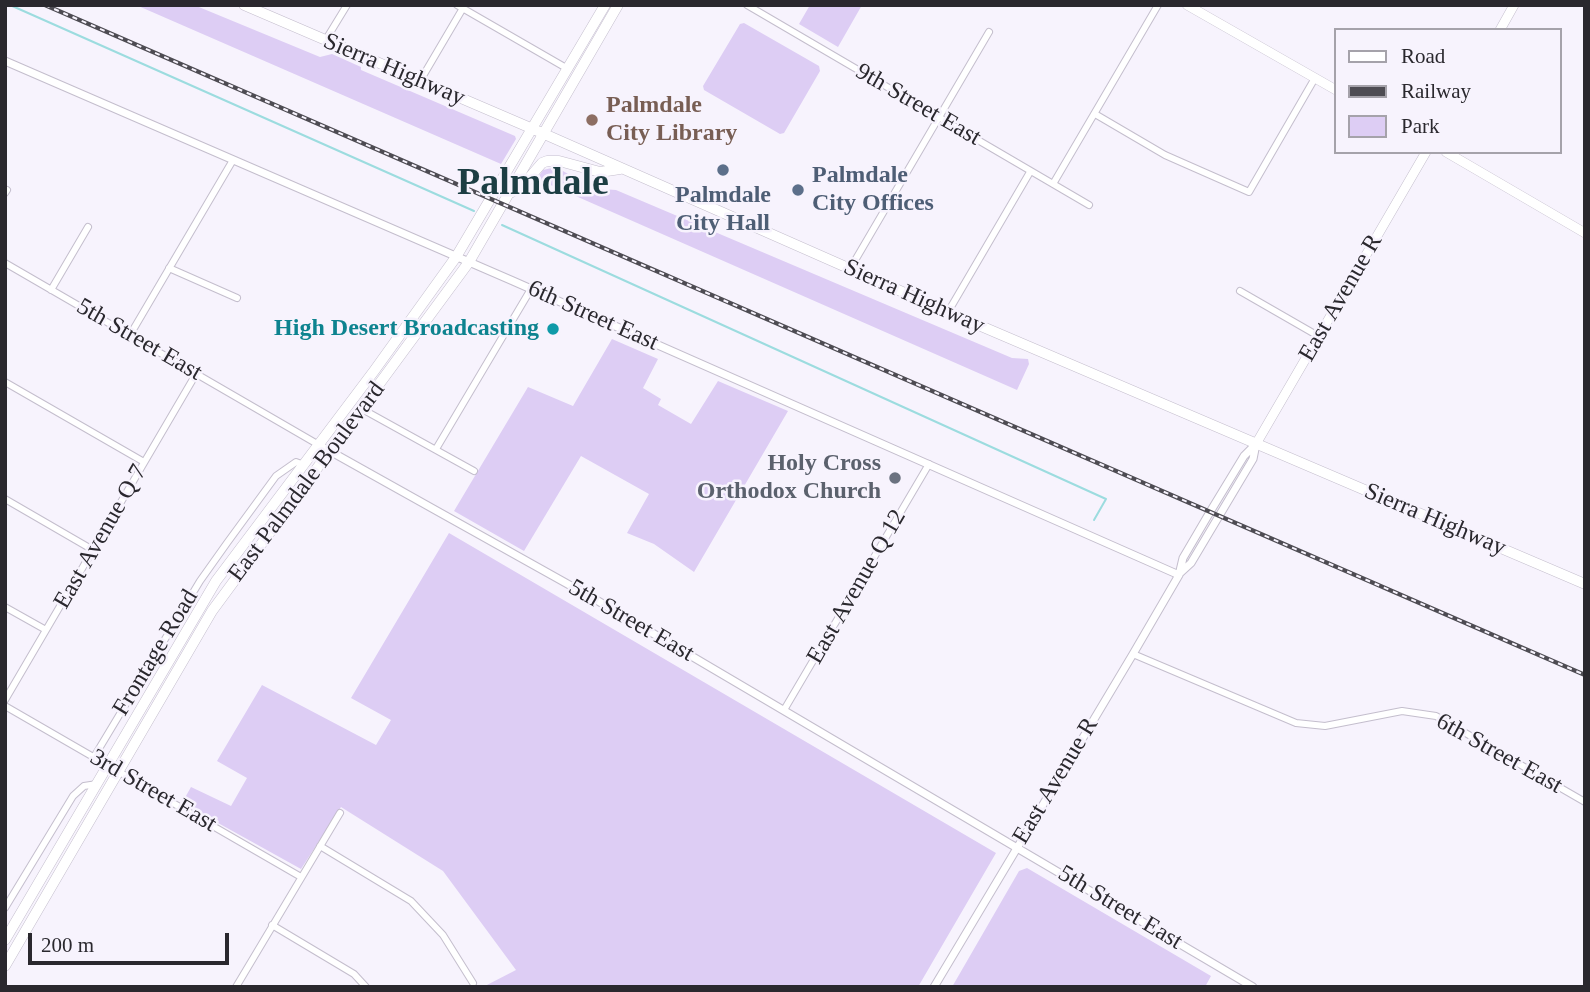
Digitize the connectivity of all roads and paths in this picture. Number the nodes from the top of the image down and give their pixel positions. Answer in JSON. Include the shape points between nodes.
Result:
{"nodes":[{"id":1,"x":244,"y":5,"type":"edge"},
{"id":2,"x":347,"y":5,"type":"edge"},
{"id":3,"x":605,"y":5,"type":"edge"},
{"id":4,"x":618,"y":5,"type":"edge"},
{"id":5,"x":747,"y":5,"type":"edge"},
{"id":6,"x":1158,"y":5,"type":"edge"},
{"id":7,"x":1187,"y":5,"type":"edge"},
{"id":8,"x":1514,"y":5,"type":"edge"},
{"id":9,"x":461,"y":6,"type":"edge"},
{"id":10,"x":1501,"y":28,"type":"edge"},
{"id":11,"x":989,"y":32,"type":"dead end"},
{"id":12,"x":325,"y":41,"type":"junction"},
{"id":13,"x":5,"y":61,"type":"edge"},
{"id":14,"x":568,"y":69,"type":"junction"},
{"id":15,"x":1315,"y":78,"type":"junction"},
{"id":16,"x":420,"y":81,"type":"junction"},
{"id":17,"x":1334,"y":89,"type":"edge"},
{"id":18,"x":1095,"y":114,"type":"junction"},
{"id":19,"x":939,"y":117,"type":"junction"},
{"id":20,"x":538,"y":131,"type":"junction"},
{"id":21,"x":1425,"y":154,"type":"edge"},
{"id":22,"x":1449,"y":154,"type":"edge"},
{"id":23,"x":233,"y":160,"type":"junction"},
{"id":24,"x":621,"y":169,"type":"junction"},
{"id":25,"x":1030,"y":172,"type":"junction"},
{"id":26,"x":1053,"y":184,"type":"junction"},
{"id":27,"x":509,"y":193,"type":"junction"},
{"id":28,"x":1089,"y":205,"type":"dead end"},
{"id":29,"x":88,"y":227,"type":"dead end"},
{"id":30,"x":1585,"y":233,"type":"edge"},
{"id":31,"x":456,"y":257,"type":"junction"},
{"id":32,"x":468,"y":262,"type":"junction"},
{"id":33,"x":5,"y":263,"type":"edge"},
{"id":34,"x":169,"y":268,"type":"junction"},
{"id":35,"x":850,"y":269,"type":"junction"},
{"id":36,"x":531,"y":289,"type":"junction"},
{"id":37,"x":51,"y":290,"type":"junction"},
{"id":38,"x":1240,"y":291,"type":"dead end"},
{"id":39,"x":237,"y":298,"type":"dead end"},
{"id":40,"x":948,"y":312,"type":"junction"},
{"id":41,"x":130,"y":335,"type":"junction"},
{"id":42,"x":1320,"y":337,"type":"junction"},
{"id":43,"x":196,"y":374,"type":"junction"},
{"id":44,"x":5,"y":382,"type":"edge"},
{"id":45,"x":362,"y":409,"type":"junction"},
{"id":46,"x":1256,"y":444,"type":"junction"},
{"id":47,"x":319,"y":445,"type":"junction"},
{"id":48,"x":436,"y":449,"type":"junction"},
{"id":49,"x":330,"y":451,"type":"junction"},
{"id":50,"x":144,"y":462,"type":"junction"},
{"id":51,"x":929,"y":464,"type":"junction"},
{"id":52,"x":304,"y":465,"type":"junction"},
{"id":53,"x":474,"y":471,"type":"dead end"},
{"id":54,"x":5,"y":499,"type":"edge"},
{"id":55,"x":93,"y":550,"type":"junction"},
{"id":56,"x":1179,"y":575,"type":"junction"},
{"id":57,"x":1585,"y":584,"type":"edge"},
{"id":58,"x":5,"y":607,"type":"edge"},
{"id":59,"x":46,"y":630,"type":"junction"},
{"id":60,"x":1133,"y":654,"type":"junction"},
{"id":61,"x":5,"y":699,"type":"edge"},
{"id":62,"x":5,"y":706,"type":"edge"},
{"id":63,"x":784,"y":710,"type":"junction"},
{"id":64,"x":94,"y":757,"type":"junction"},
{"id":65,"x":108,"y":765,"type":"junction"},
{"id":66,"x":119,"y":771,"type":"junction"},
{"id":67,"x":97,"y":784,"type":"junction"},
{"id":68,"x":1585,"y":802,"type":"edge"},
{"id":69,"x":340,"y":813,"type":"dead end"},
{"id":70,"x":320,"y":846,"type":"junction"},
{"id":71,"x":1016,"y":847,"type":"junction"},
{"id":72,"x":301,"y":877,"type":"junction"},
{"id":73,"x":5,"y":908,"type":"edge"},
{"id":74,"x":272,"y":925,"type":"junction"},
{"id":75,"x":5,"y":940,"type":"edge"},
{"id":76,"x":5,"y":966,"type":"edge"},
{"id":77,"x":473,"y":983,"type":"dead end"},
{"id":78,"x":236,"y":987,"type":"edge"},
{"id":79,"x":366,"y":987,"type":"edge"},
{"id":80,"x":934,"y":987,"type":"edge"},
{"id":81,"x":1253,"y":987,"type":"edge"}],
"edges":[{"from":1,"to":12,"type":"main road","name":"Sierra Highway"},
{"from":2,"to":12,"type":"street"},
{"from":3,"to":14,"type":"main road","name":"East Palmdale Boulevard"},
{"from":4,"to":20,"type":"main road","name":"East Palmdale Boulevard"},
{"from":5,"to":19,"type":"street","name":"9th Street East"},
{"from":6,"to":18,"type":"street"},
{"from":7,"to":15,"type":"main road"},
{"from":8,"to":10,"type":"main road"},
{"from":9,"to":14,"type":"street"},
{"from":9,"to":16,"type":"street"},
{"from":11,"to":19,"type":"street"},
{"from":12,"to":16,"type":"main road","name":"Sierra Highway"},
{"from":13,"to":23,"type":"street","name":"6th Street East"},
{"from":14,"to":20,"type":"main road","name":"East Palmdale Boulevard"},
{"from":15,"to":17,"type":"main road"},
{"from":15,"to":18,"type":"street","via":[[1249,192],[1165,155]]},
{"from":16,"to":20,"type":"main road","name":"Sierra Highway"},
{"from":18,"to":26,"type":"street"},
{"from":19,"to":25,"type":"street","name":"9th Street East"},
{"from":19,"to":35,"type":"street"},
{"from":20,"to":24,"type":"main road","name":"Sierra Highway"},
{"from":20,"to":27,"type":"main road","name":"East Palmdale Boulevard"},
{"from":20,"to":31,"type":"main road","name":"East Palmdale Boulevard"},
{"from":21,"to":42,"type":"main road","name":"East Avenue R"},
{"from":22,"to":30,"type":"main road"},
{"from":23,"to":31,"type":"street","name":"6th Street East"},
{"from":23,"to":34,"type":"street"},
{"from":24,"to":27,"type":"main road","via":[[600,172],[547,161]]},
{"from":24,"to":35,"type":"main road","name":"Sierra Highway"},
{"from":25,"to":26,"type":"street","name":"9th Street East"},
{"from":25,"to":40,"type":"street"},
{"from":26,"to":28,"type":"street","name":"9th Street East"},
{"from":27,"to":32,"type":"main road","name":"East Palmdale Boulevard"},
{"from":29,"to":37,"type":"street"},
{"from":31,"to":32,"type":"street","name":"6th Street East"},
{"from":31,"to":47,"type":"main road","name":"East Palmdale Boulevard"},
{"from":32,"to":36,"type":"street","name":"6th Street East"},
{"from":32,"to":45,"type":"main road","name":"East Palmdale Boulevard"},
{"from":33,"to":37,"type":"street","name":"5th Street East"},
{"from":34,"to":39,"type":"street"},
{"from":34,"to":41,"type":"street"},
{"from":35,"to":40,"type":"main road","name":"Sierra Highway"},
{"from":36,"to":48,"type":"street"},
{"from":36,"to":51,"type":"street","name":"6th Street East"},
{"from":37,"to":41,"type":"street","name":"5th Street East"},
{"from":38,"to":42,"type":"street"},
{"from":40,"to":46,"type":"main road","name":"Sierra Highway"},
{"from":41,"to":43,"type":"street","name":"5th Street East"},
{"from":42,"to":46,"type":"main road","name":"East Avenue R"},
{"from":43,"to":47,"type":"street","name":"5th Street East"},
{"from":43,"to":50,"type":"street","name":"East Avenue Q 7"},
{"from":44,"to":50,"type":"street"},
{"from":45,"to":48,"type":"street"},
{"from":45,"to":49,"type":"main road","name":"East Palmdale Boulevard"},
{"from":46,"to":56,"type":"street","name":"East Avenue R","via":[[1253,459],[1235,490]]},
{"from":46,"to":57,"type":"main road","name":"Sierra Highway"},
{"from":47,"to":49,"type":"street","name":"5th Street East"},
{"from":47,"to":52,"type":"main road","name":"East Palmdale Boulevard"},
{"from":48,"to":53,"type":"street"},
{"from":49,"to":63,"type":"street","name":"5th Street East"},
{"from":49,"to":66,"type":"main road","name":"East Palmdale Boulevard","via":[[212,611]]},
{"from":50,"to":55,"type":"street","name":"East Avenue Q 7"},
{"from":51,"to":56,"type":"street","name":"6th Street East"},
{"from":51,"to":63,"type":"street","name":"East Avenue Q 12"},
{"from":52,"to":64,"type":"street","name":"Frontage Road","via":[[296,462],[276,476],[227,543]]},
{"from":52,"to":65,"type":"main road","name":"East Palmdale Boulevard","via":[[216,581]]},
{"from":54,"to":55,"type":"street"},
{"from":55,"to":59,"type":"street","name":"East Avenue Q 7"},
{"from":56,"to":60,"type":"street","name":"East Avenue R"},
{"from":58,"to":59,"type":"street"},
{"from":59,"to":61,"type":"street","name":"East Avenue Q 7"},
{"from":60,"to":68,"type":"street","name":"6th Street East","via":[[1296,723],[1325,726],[1402,710],[1436,716]]},
{"from":60,"to":71,"type":"street","name":"East Avenue R"},
{"from":62,"to":64,"type":"street","name":"3rd Street East"},
{"from":63,"to":71,"type":"street","name":"5th Street East"},
{"from":64,"to":65,"type":"street","name":"3rd Street East"},
{"from":65,"to":66,"type":"street","name":"3rd Street East"},
{"from":65,"to":67,"type":"main road","name":"East Palmdale Boulevard"},
{"from":66,"to":72,"type":"street","name":"3rd Street East"},
{"from":66,"to":76,"type":"main road","name":"East Palmdale Boulevard"},
{"from":67,"to":73,"type":"street","via":[[84,786],[73,796]]},
{"from":67,"to":75,"type":"main road","name":"East Palmdale Boulevard"},
{"from":69,"to":70,"type":"street"},
{"from":70,"to":72,"type":"street"},
{"from":70,"to":77,"type":"street","via":[[411,901],[443,934]]},
{"from":71,"to":80,"type":"street","name":"East Avenue R"},
{"from":71,"to":81,"type":"street","name":"5th Street East"},
{"from":72,"to":74,"type":"street"},
{"from":74,"to":78,"type":"street"},
{"from":74,"to":79,"type":"street","via":[[354,974]]}]}
